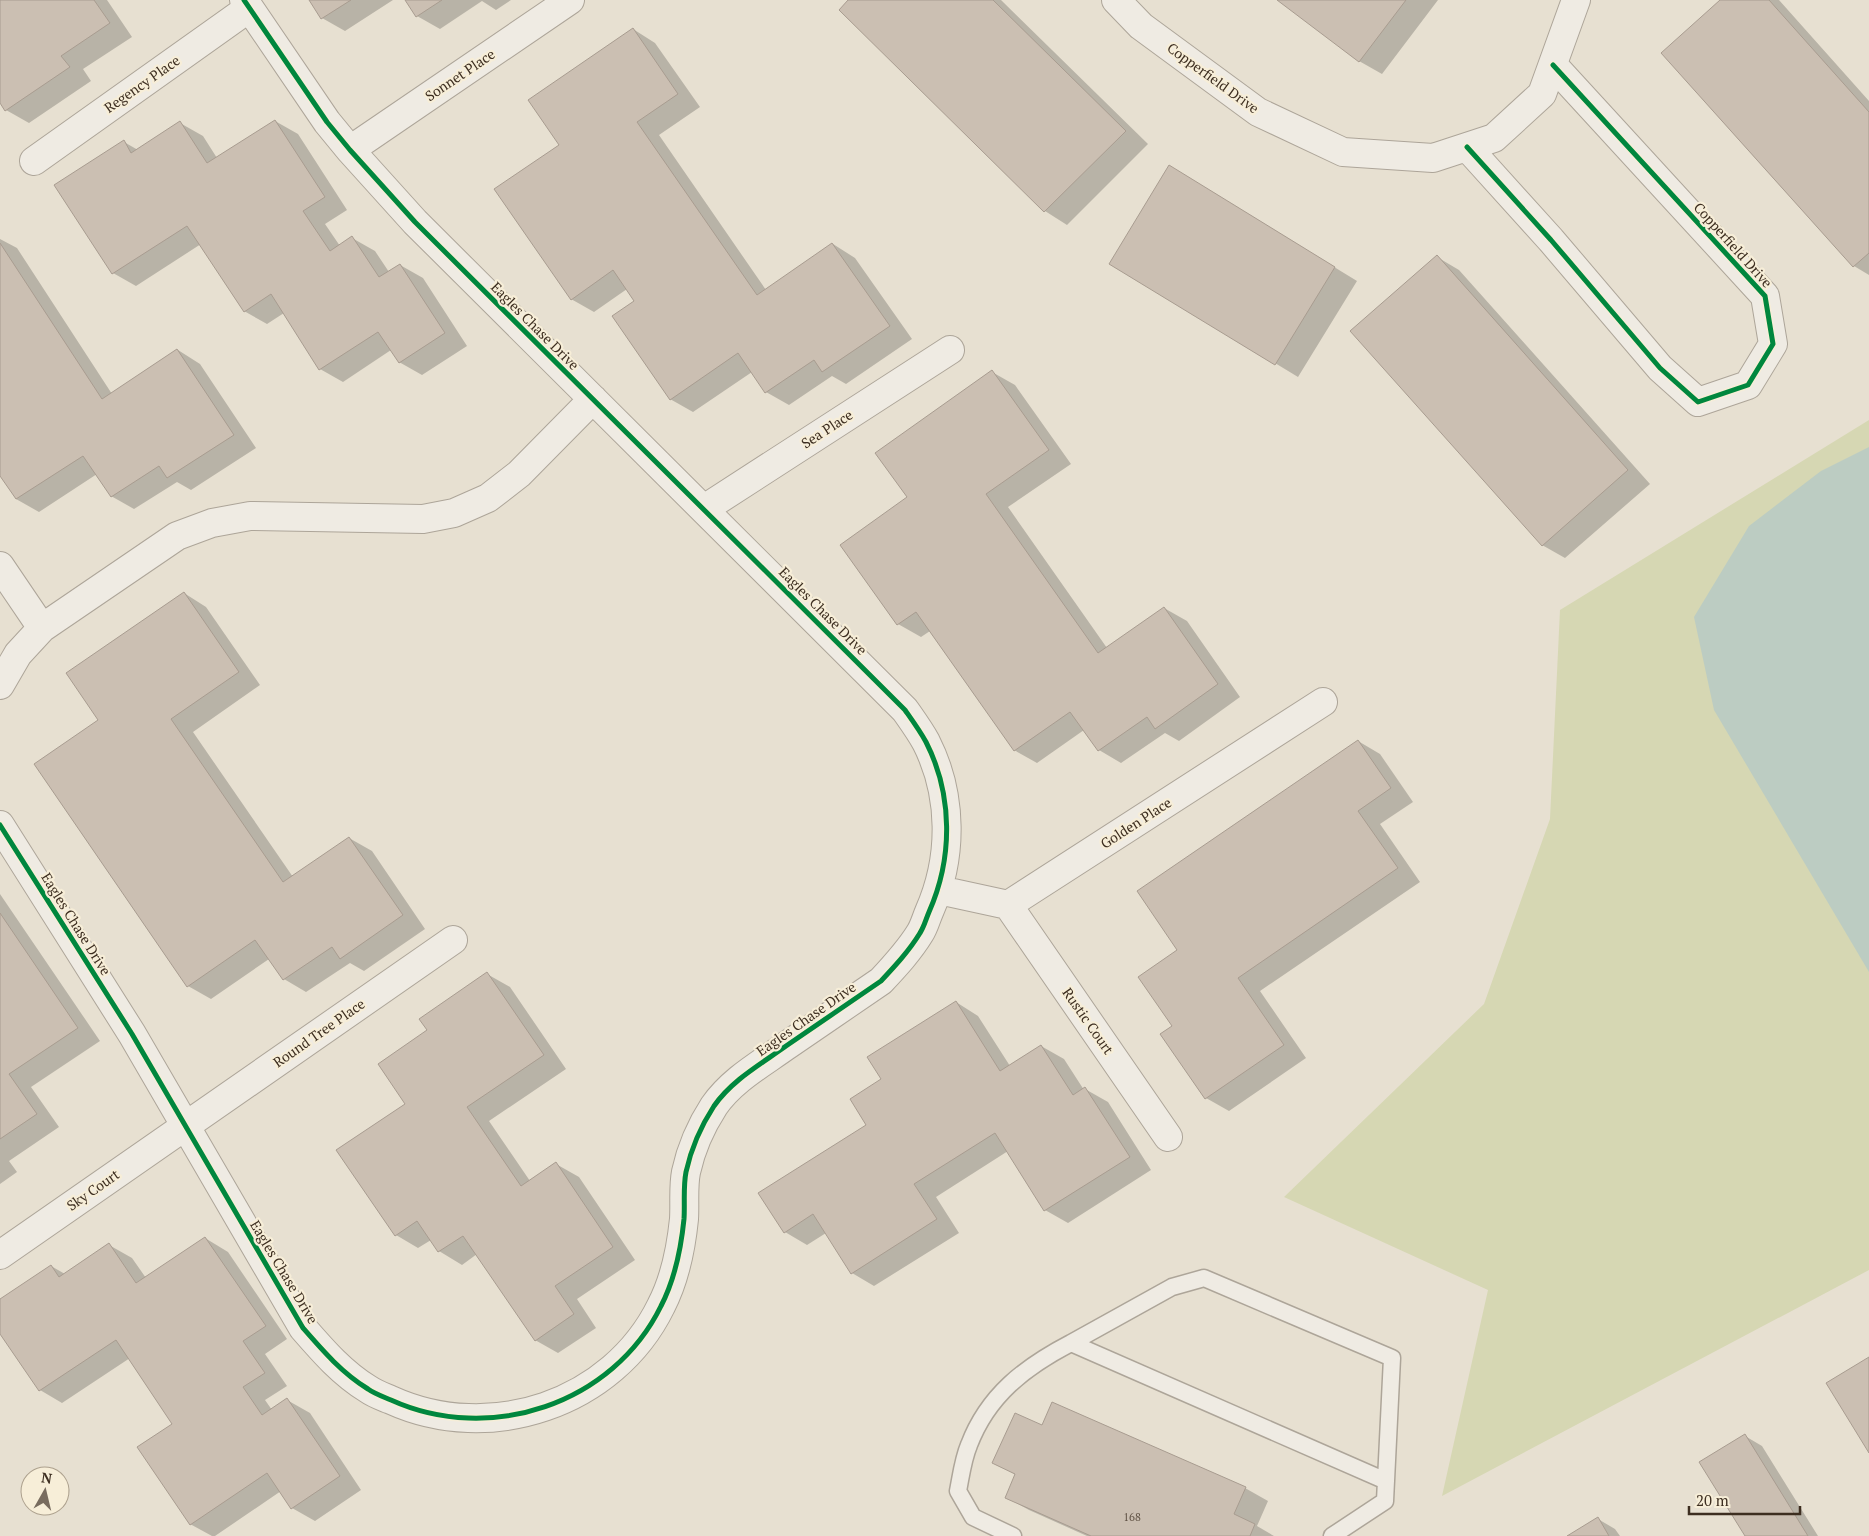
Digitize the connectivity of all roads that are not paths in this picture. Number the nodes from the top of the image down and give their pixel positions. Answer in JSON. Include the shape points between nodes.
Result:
{"nodes":[{"id":1,"x":570,"y":0,"type":"edge"},
{"id":2,"x":1116,"y":0,"type":"edge"},
{"id":3,"x":1576,"y":0,"type":"edge"},
{"id":4,"x":247,"y":4,"type":"edge"},
{"id":5,"x":1553,"y":65,"type":"junction"},
{"id":6,"x":1466,"y":147,"type":"junction"},
{"id":7,"x":350,"y":150,"type":"junction"},
{"id":8,"x":34,"y":161,"type":"dead end"},
{"id":9,"x":950,"y":350,"type":"dead end"},
{"id":10,"x":593,"y":399,"type":"junction"},
{"id":11,"x":704,"y":509,"type":"junction"},
{"id":12,"x":0,"y":566,"type":"edge"},
{"id":13,"x":42,"y":628,"type":"junction"},
{"id":14,"x":0,"y":685,"type":"edge"},
{"id":15,"x":1323,"y":702,"type":"dead end"},
{"id":16,"x":0,"y":825,"type":"edge"},
{"id":17,"x":939,"y":890,"type":"junction"},
{"id":18,"x":1008,"y":905,"type":"junction"},
{"id":19,"x":453,"y":940,"type":"dead end"},
{"id":20,"x":186,"y":1126,"type":"junction"},
{"id":21,"x":1168,"y":1137,"type":"dead end"},
{"id":22,"x":0,"y":1254,"type":"edge"},
{"id":23,"x":1071,"y":1343,"type":"junction"},
{"id":24,"x":1386,"y":1480,"type":"junction"},
{"id":25,"x":1013,"y":1536,"type":"edge"},
{"id":26,"x":1332,"y":1536,"type":"edge"}],
"edges":[{"from":1,"to":7,"type":"street","name":"Sonnet Place"},
{"from":2,"to":6,"type":"street","name":"Copperfield Drive","via":[[1141,26],[1258,112],[1343,152],[1433,158]]},
{"from":3,"to":5,"type":"street","name":"Copperfield Drive"},
{"from":4,"to":7,"type":"street","name":"Eagles Chase Drive","via":[[327,122]]},
{"from":4,"to":8,"type":"street","name":"Regency Place"},
{"from":5,"to":6,"type":"street","name":"Copperfield Drive","via":[[1542,94],[1494,138]]},
{"from":5,"to":6,"type":"street","name":"Copperfield Drive","via":[[1765,296],[1773,344],[1748,385],[1698,402],[1660,368],[1551,240]]},
{"from":7,"to":10,"type":"street","name":"Eagles Chase Drive","via":[[415,222]]},
{"from":9,"to":11,"type":"street","name":"Sea Place"},
{"from":10,"to":11,"type":"street","name":"Eagles Chase Drive"},
{"from":10,"to":13,"type":"street","via":[[519,474],[488,498],[454,513],[423,519],[250,516],[212,523],[177,536]]},
{"from":11,"to":17,"type":"street","name":"Eagles Chase Drive","via":[[905,710],[926,742],[941,781],[948,825]]},
{"from":12,"to":13,"type":"street"},
{"from":13,"to":14,"type":"street","via":[[18,654]]},
{"from":15,"to":18,"type":"street","name":"Golden Place"},
{"from":16,"to":20,"type":"street","name":"Eagles Chase Drive"},
{"from":17,"to":18,"type":"street"},
{"from":17,"to":20,"type":"street","name":"Eagles Chase Drive","via":[[921,932],[881,981],[738,1080],[715,1105],[697,1136],[686,1174],[677,1265],[661,1306],[638,1342],[609,1371],[574,1395],[533,1412],[494,1418],[450,1418],[411,1409],[368,1390],[331,1361],[303,1328]]},
{"from":18,"to":21,"type":"street","name":"Rustic Court"},
{"from":19,"to":20,"type":"street","name":"Round Tree Place"},
{"from":20,"to":22,"type":"street","name":"Sky Court"},
{"from":23,"to":24,"type":"lane"},
{"from":23,"to":24,"type":"lane","via":[[1172,1286],[1204,1278],[1392,1358]]},
{"from":23,"to":25,"type":"lane","via":[[1041,1359],[1016,1378],[988,1407],[968,1446],[958,1491],[973,1517]]},
{"from":24,"to":26,"type":"lane","via":[[1385,1502]]}]}
